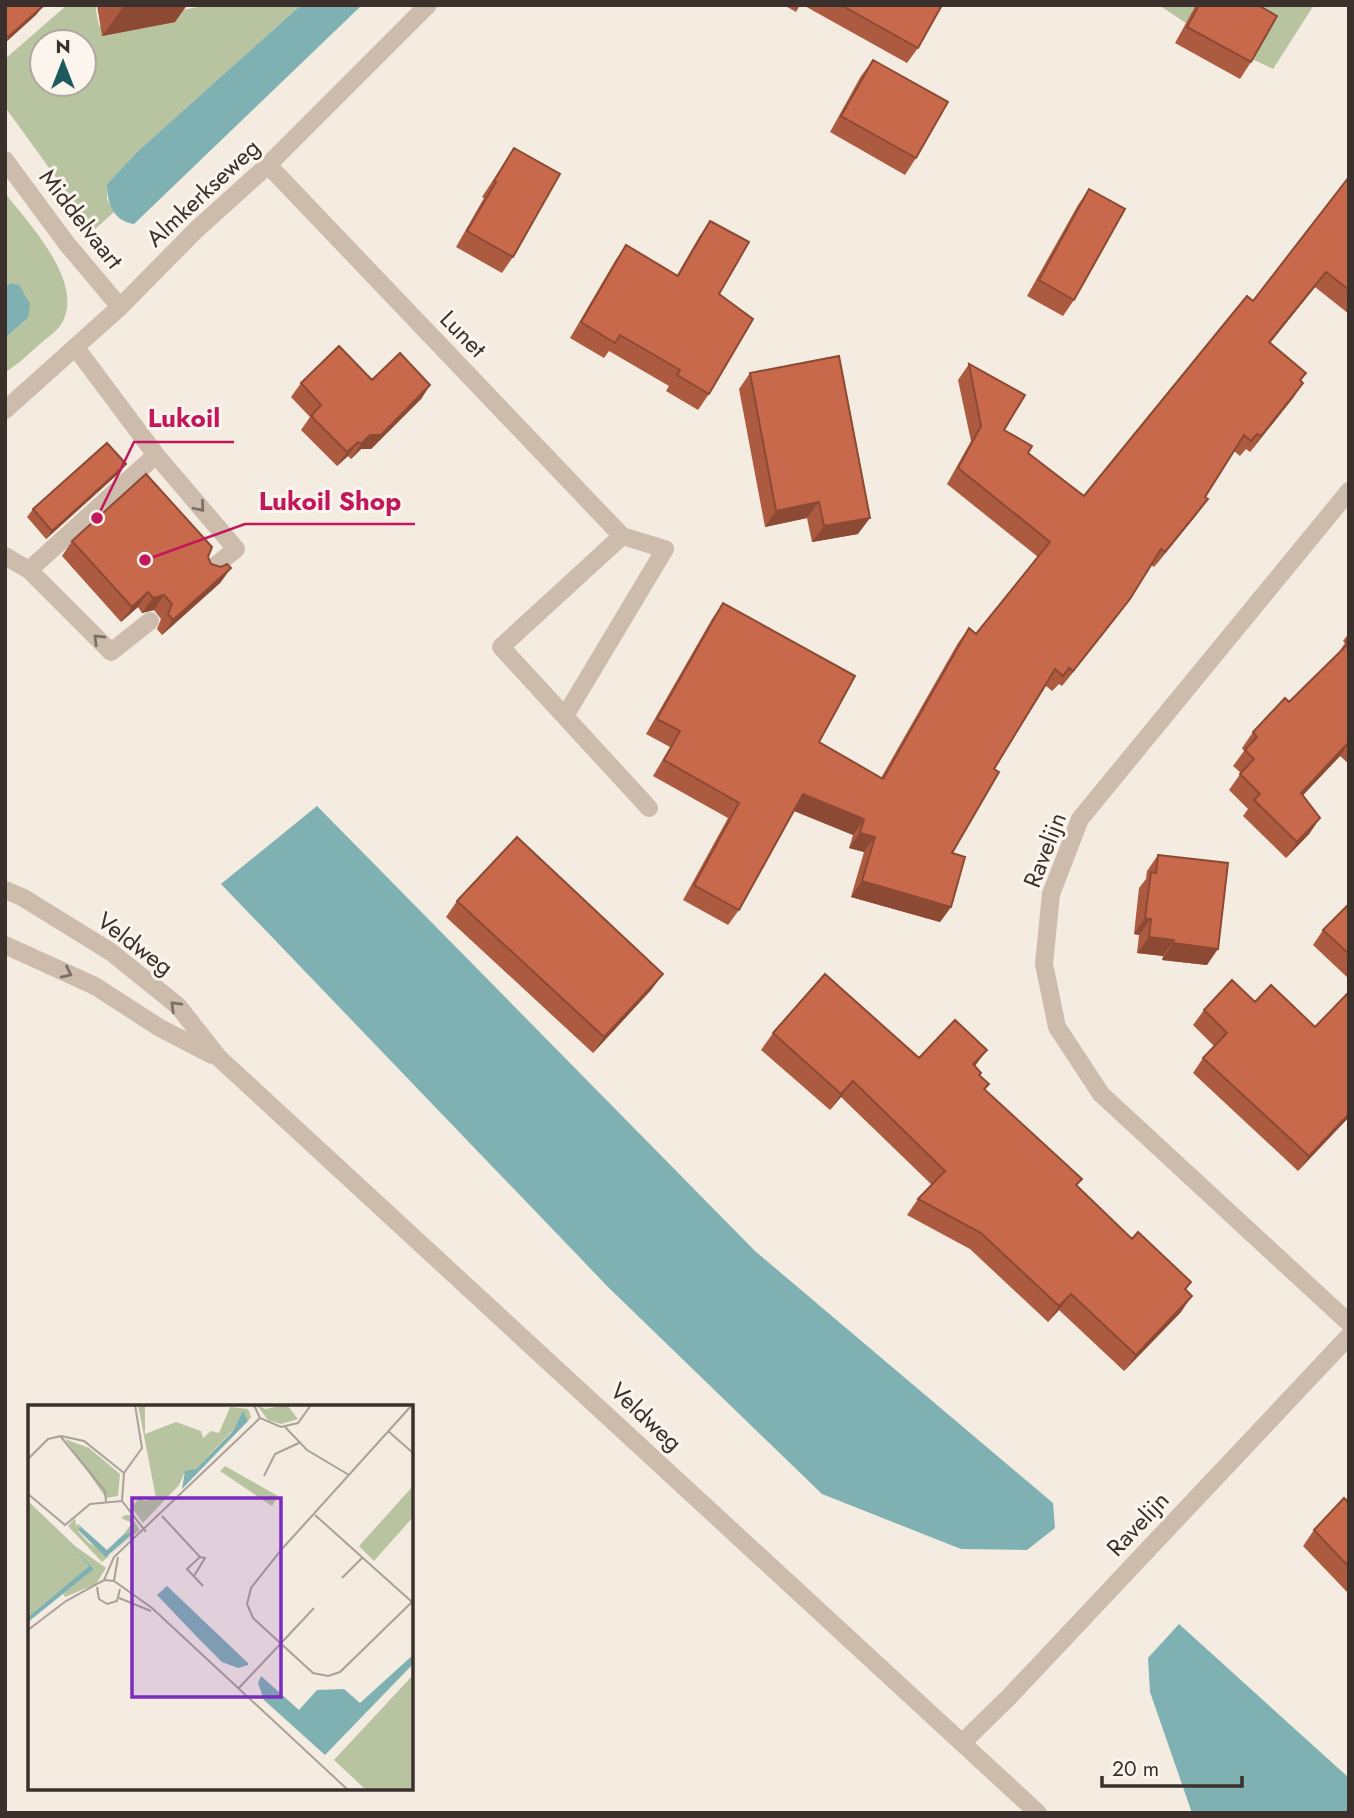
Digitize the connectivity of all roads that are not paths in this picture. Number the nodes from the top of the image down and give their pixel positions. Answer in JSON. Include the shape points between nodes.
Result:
{"nodes":[{"id":1,"x":428,"y":5,"type":"edge"},
{"id":2,"x":5,"y":160,"type":"edge"},
{"id":3,"x":268,"y":165,"type":"junction"},
{"id":4,"x":120,"y":307,"type":"junction"},
{"id":5,"x":76,"y":348,"type":"junction"},
{"id":6,"x":5,"y":410,"type":"edge"},
{"id":7,"x":156,"y":455,"type":"junction"},
{"id":8,"x":1349,"y":491,"type":"edge"},
{"id":9,"x":622,"y":536,"type":"junction"},
{"id":10,"x":5,"y":556,"type":"edge"},
{"id":11,"x":29,"y":570,"type":"junction"},
{"id":12,"x":209,"y":570,"type":"edge"},
{"id":13,"x":149,"y":621,"type":"dead end"},
{"id":14,"x":565,"y":716,"type":"junction"},
{"id":15,"x":649,"y":808,"type":"dead end"},
{"id":16,"x":5,"y":890,"type":"edge"},
{"id":17,"x":5,"y":945,"type":"edge"},
{"id":18,"x":219,"y":1058,"type":"junction"},
{"id":19,"x":1349,"y":1323,"type":"edge"},
{"id":20,"x":1349,"y":1336,"type":"edge"},
{"id":21,"x":962,"y":1743,"type":"junction"},
{"id":22,"x":1038,"y":1813,"type":"edge"}],
"edges":[{"from":1,"to":3,"type":"street","name":"Almkerkseweg"},
{"from":2,"to":4,"type":"street","name":"Middelvaart","via":[[66,244]]},
{"from":3,"to":4,"type":"street","name":"Almkerkseweg"},
{"from":3,"to":9,"type":"street","name":"Lunet"},
{"from":4,"to":5,"type":"street","name":"Almkerkseweg"},
{"from":5,"to":6,"type":"street","name":"Almkerkseweg"},
{"from":5,"to":7,"type":"street"},
{"from":7,"to":11,"type":"street"},
{"from":7,"to":12,"type":"street","one_way":true,"via":[[236,549]]},
{"from":8,"to":19,"type":"street","name":"Ravelijn","via":[[1080,819],[1051,894],[1044,964],[1057,1027],[1101,1094]]},
{"from":9,"to":14,"type":"street","name":"Lunet","via":[[665,549]]},
{"from":9,"to":14,"type":"street","via":[[501,647]]},
{"from":10,"to":11,"type":"street"},
{"from":13,"to":11,"type":"street","one_way":true,"via":[[111,652]]},
{"from":14,"to":15,"type":"street"},
{"from":18,"to":16,"type":"street","name":"Veldweg","one_way":true,"via":[[178,1006],[111,952]]},
{"from":17,"to":18,"type":"street","name":"Veldweg","one_way":true,"via":[[95,986],[160,1028]]},
{"from":18,"to":21,"type":"street","name":"Veldweg"},
{"from":20,"to":21,"type":"street","name":"Ravelijn"},
{"from":21,"to":22,"type":"street","name":"Veldweg"}]}
